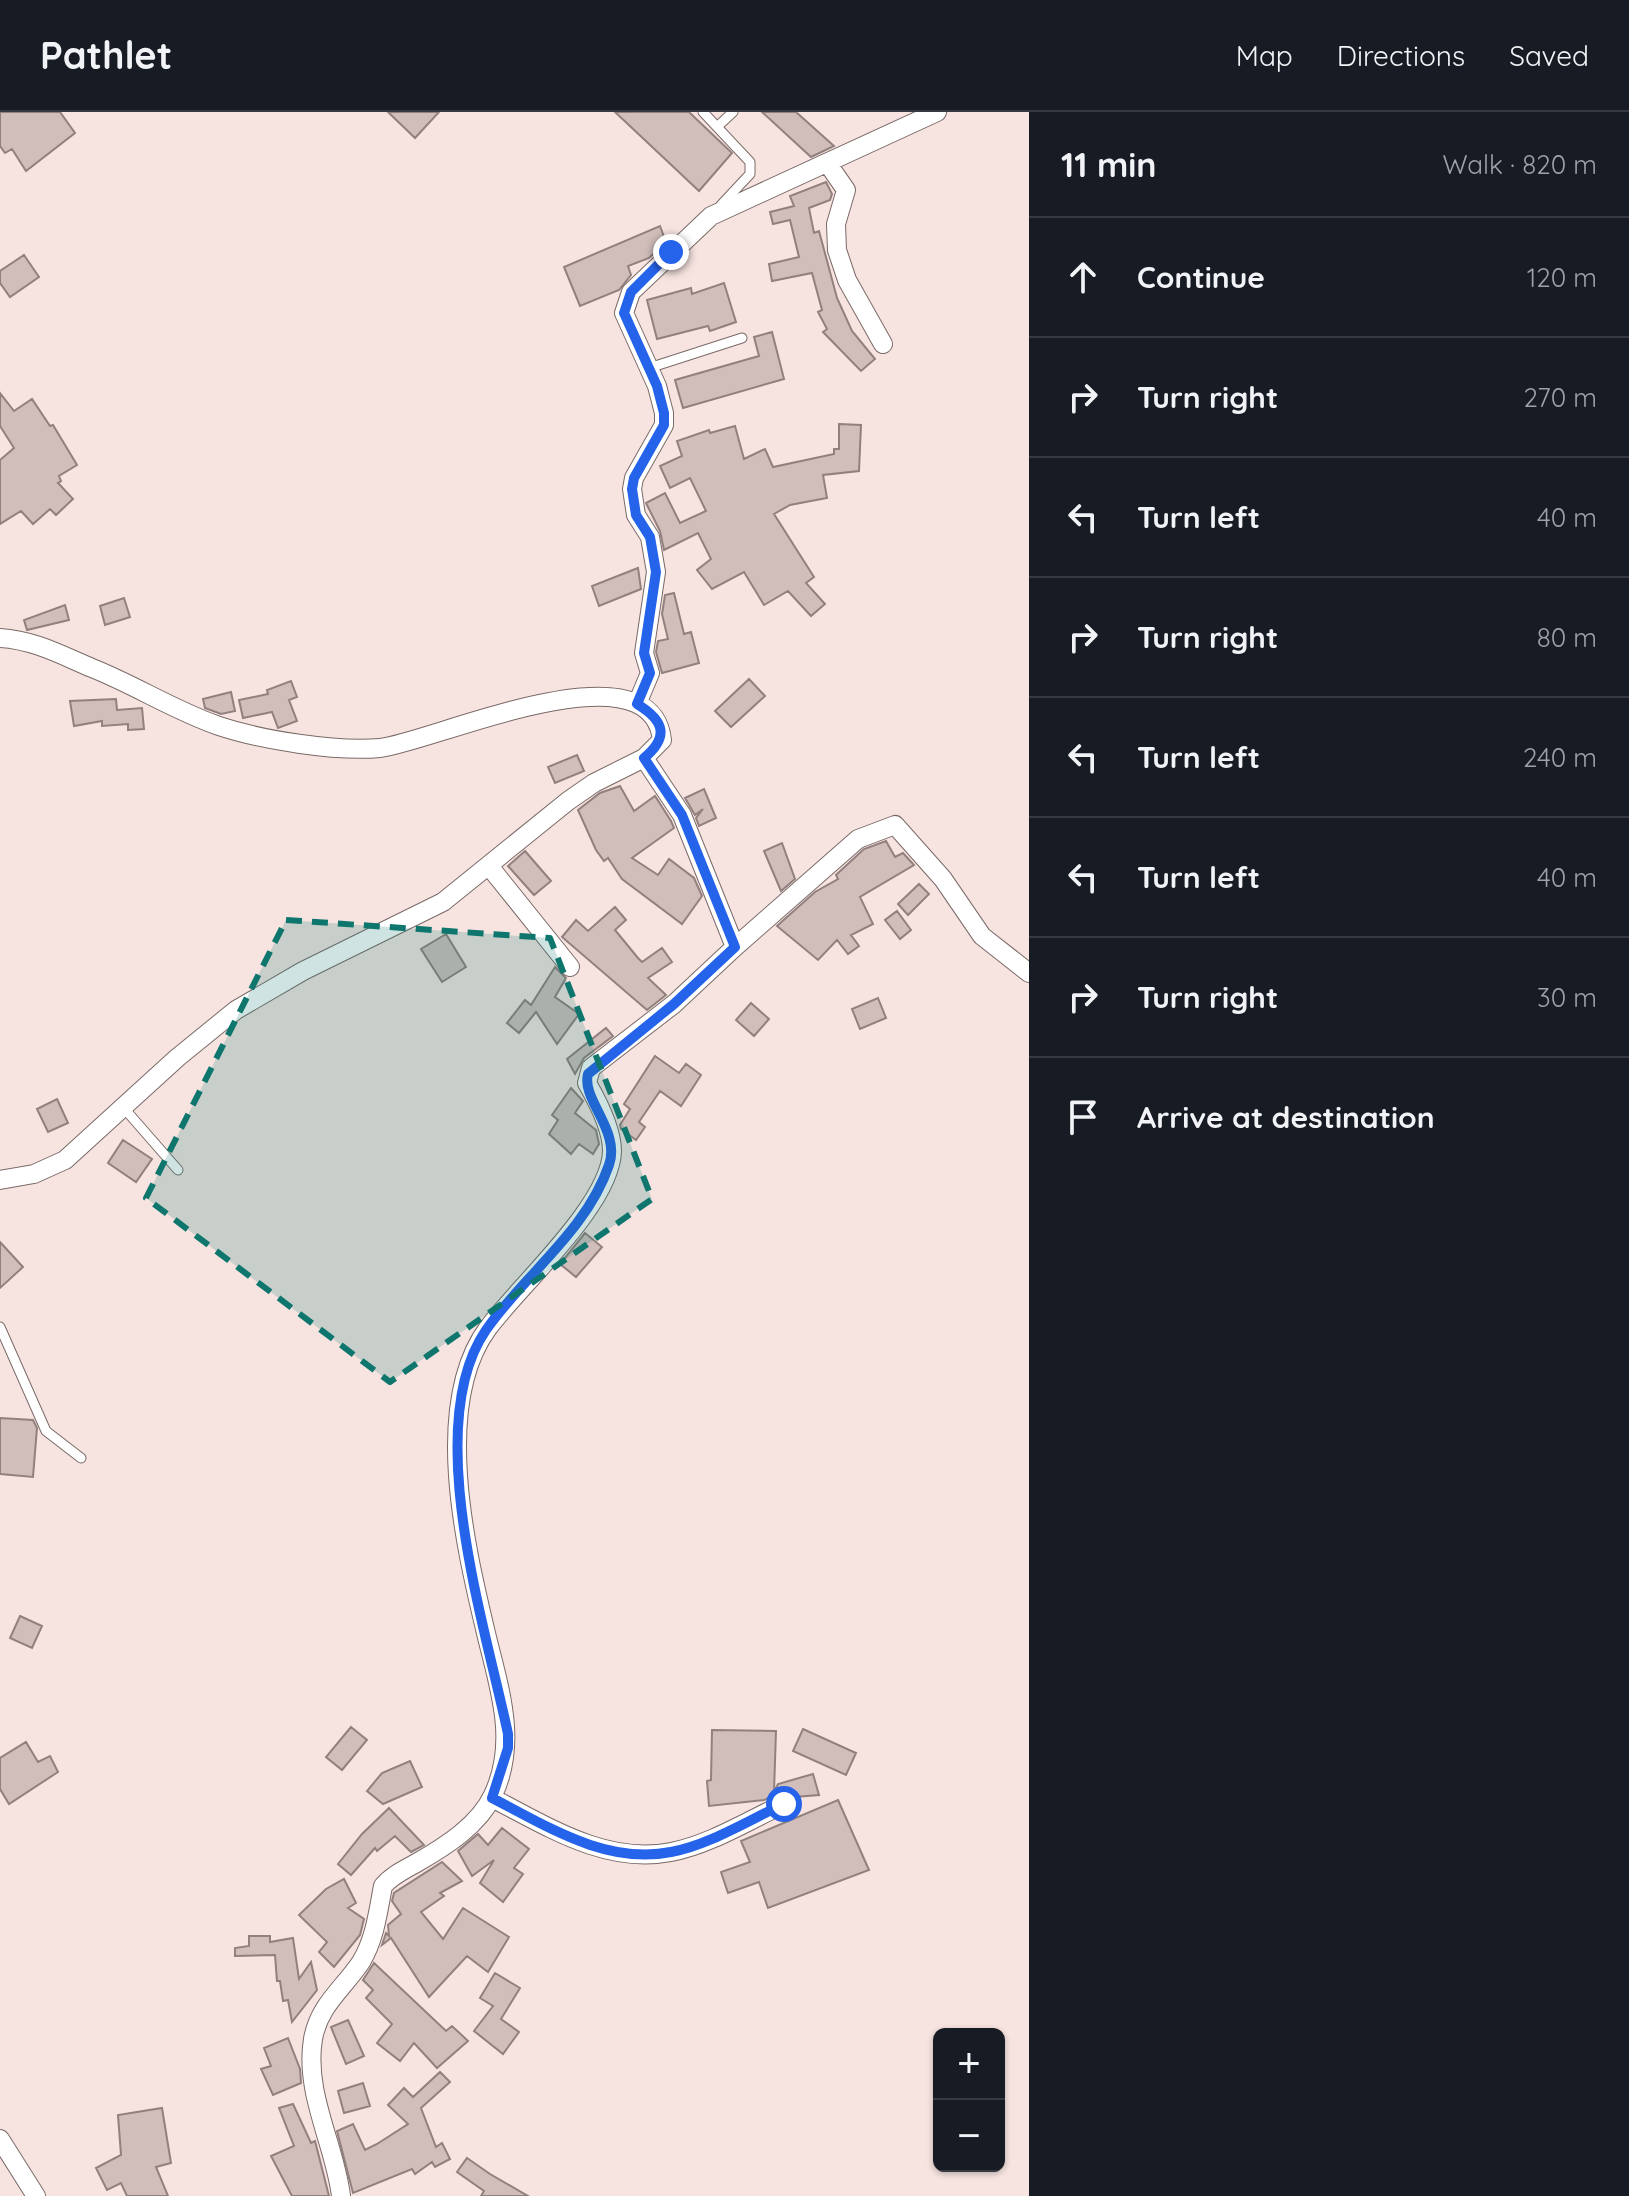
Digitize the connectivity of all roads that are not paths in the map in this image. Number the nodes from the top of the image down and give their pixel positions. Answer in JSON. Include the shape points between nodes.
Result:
{"nodes":[{"id":1,"x":703,"y":112,"type":"edge"},
{"id":2,"x":733,"y":112,"type":"edge"},
{"id":3,"x":937,"y":112,"type":"edge"},
{"id":4,"x":718,"y":126,"type":"junction"},
{"id":5,"x":828,"y":164,"type":"junction"},
{"id":6,"x":711,"y":216,"type":"junction"},
{"id":7,"x":742,"y":338,"type":"dead end"},
{"id":8,"x":883,"y":344,"type":"dead end"},
{"id":9,"x":649,"y":368,"type":"junction"},
{"id":10,"x":0,"y":638,"type":"edge"},
{"id":11,"x":637,"y":704,"type":"junction"},
{"id":12,"x":644,"y":758,"type":"junction"},
{"id":13,"x":489,"y":866,"type":"junction"},
{"id":14,"x":735,"y":947,"type":"junction"},
{"id":15,"x":570,"y":967,"type":"dead end"},
{"id":16,"x":1029,"y":973,"type":"edge"},
{"id":17,"x":123,"y":1107,"type":"junction"},
{"id":18,"x":178,"y":1170,"type":"dead end"},
{"id":19,"x":0,"y":1180,"type":"edge"},
{"id":20,"x":0,"y":1327,"type":"edge"},
{"id":21,"x":81,"y":1458,"type":"dead end"},
{"id":22,"x":492,"y":1798,"type":"junction"},
{"id":23,"x":784,"y":1804,"type":"dead end"},
{"id":24,"x":0,"y":2139,"type":"edge"},
{"id":25,"x":36,"y":2196,"type":"edge"},
{"id":26,"x":341,"y":2196,"type":"edge"}],
"edges":[{"from":1,"to":4,"type":"lane"},
{"from":2,"to":4,"type":"lane"},
{"from":3,"to":5,"type":"street"},
{"from":4,"to":6,"type":"lane","via":[[748,157],[752,169]]},
{"from":5,"to":6,"type":"street"},
{"from":5,"to":8,"type":"street","via":[[846,190],[835,234],[842,265]]},
{"from":6,"to":9,"type":"street","via":[[625,303],[624,313]]},
{"from":7,"to":9,"type":"lane"},
{"from":9,"to":11,"type":"street","via":[[663,402],[664,425],[632,489],[656,572],[644,653],[650,673]]},
{"from":10,"to":11,"type":"street","via":[[65,655],[218,725],[324,746],[398,744],[565,698],[600,696]]},
{"from":11,"to":12,"type":"street","via":[[661,733],[659,745]]},
{"from":12,"to":13,"type":"street","via":[[579,793]]},
{"from":12,"to":14,"type":"street","via":[[682,815]]},
{"from":13,"to":15,"type":"street"},
{"from":13,"to":17,"type":"street","via":[[422,914],[256,997]]},
{"from":14,"to":16,"type":"street","via":[[858,839],[895,825],[943,879],[982,936]]},
{"from":14,"to":22,"type":"street","via":[[674,1004],[591,1068],[587,1083],[606,1124],[610,1163],[581,1218],[487,1330],[470,1365],[460,1421],[459,1496],[508,1734]]},
{"from":17,"to":18,"type":"lane"},
{"from":17,"to":19,"type":"street","via":[[65,1160],[34,1174]]},
{"from":20,"to":21,"type":"lane","via":[[46,1431]]},
{"from":22,"to":23,"type":"street","via":[[568,1837],[635,1856],[682,1849]]},
{"from":22,"to":26,"type":"street","via":[[454,1841],[383,1886],[371,1942],[331,1995],[316,2028],[314,2086]]},
{"from":24,"to":25,"type":"street"}]}
